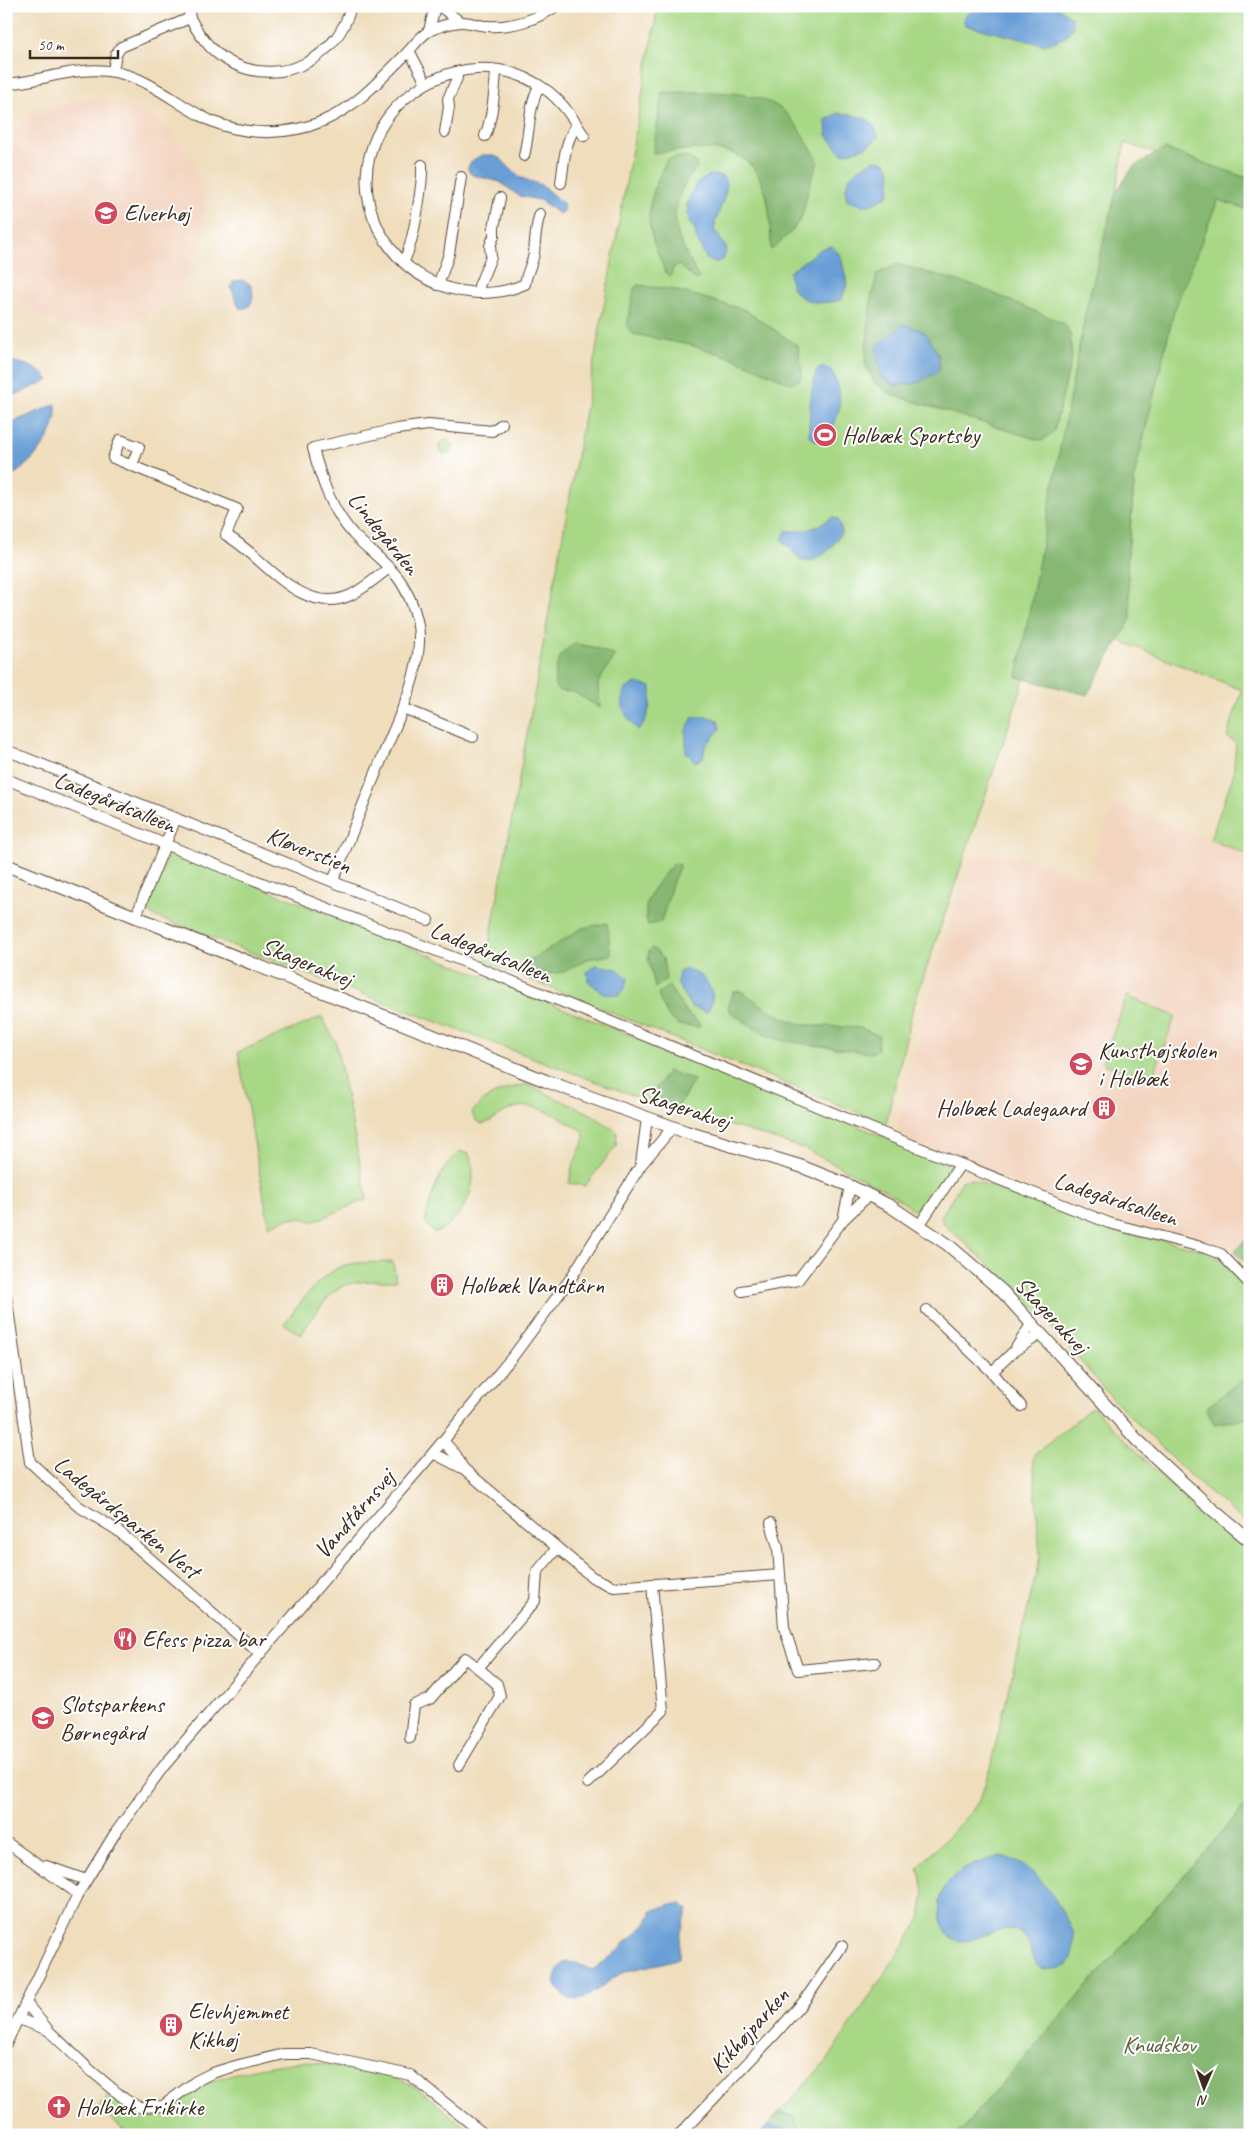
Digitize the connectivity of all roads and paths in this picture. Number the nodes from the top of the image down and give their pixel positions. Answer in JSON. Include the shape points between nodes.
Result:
{"nodes":[{"id":1,"x":188,"y":6,"type":"edge"},
{"id":2,"x":351,"y":6,"type":"edge"},
{"id":3,"x":435,"y":6,"type":"edge"},
{"id":4,"x":440,"y":6,"type":"edge"},
{"id":5,"x":556,"y":6,"type":"edge"},
{"id":6,"x":190,"y":18,"type":"junction"},
{"id":7,"x":460,"y":22,"type":"junction"},
{"id":8,"x":429,"y":31,"type":"junction"},
{"id":9,"x":408,"y":52,"type":"junction"},
{"id":10,"x":496,"y":70,"type":"junction"},
{"id":11,"x":113,"y":72,"type":"junction"},
{"id":12,"x":456,"y":72,"type":"junction"},
{"id":13,"x":426,"y":83,"type":"junction"},
{"id":14,"x":6,"y":84,"type":"edge"},
{"id":15,"x":539,"y":86,"type":"junction"},
{"id":16,"x":577,"y":126,"type":"junction"},
{"id":17,"x":444,"y":132,"type":"dead end"},
{"id":18,"x":486,"y":136,"type":"dead end"},
{"id":19,"x":584,"y":136,"type":"dead end"},
{"id":20,"x":524,"y":156,"type":"dead end"},
{"id":21,"x":422,"y":165,"type":"dead end"},
{"id":22,"x":461,"y":177,"type":"dead end"},
{"id":23,"x":561,"y":183,"type":"dead end"},
{"id":24,"x":500,"y":198,"type":"dead end"},
{"id":25,"x":540,"y":214,"type":"dead end"},
{"id":26,"x":402,"y":262,"type":"junction"},
{"id":27,"x":438,"y":285,"type":"junction"},
{"id":28,"x":480,"y":293,"type":"junction"},
{"id":29,"x":502,"y":424,"type":"dead end"},
{"id":30,"x":132,"y":465,"type":"dead end"},
{"id":31,"x":388,"y":568,"type":"junction"},
{"id":32,"x":402,"y":708,"type":"junction"},
{"id":33,"x":473,"y":737,"type":"dead end"},
{"id":34,"x":6,"y":750,"type":"edge"},
{"id":35,"x":6,"y":779,"type":"edge"},
{"id":36,"x":176,"y":818,"type":"junction"},
{"id":37,"x":166,"y":844,"type":"junction"},
{"id":38,"x":6,"y":864,"type":"edge"},
{"id":39,"x":333,"y":882,"type":"junction"},
{"id":40,"x":136,"y":916,"type":"junction"},
{"id":41,"x":428,"y":920,"type":"dead end"},
{"id":42,"x":647,"y":1118,"type":"junction"},
{"id":43,"x":673,"y":1127,"type":"junction"},
{"id":44,"x":641,"y":1165,"type":"junction"},
{"id":45,"x":960,"y":1165,"type":"junction"},
{"id":46,"x":850,"y":1186,"type":"junction"},
{"id":47,"x":869,"y":1196,"type":"junction"},
{"id":48,"x":843,"y":1220,"type":"junction"},
{"id":49,"x":920,"y":1224,"type":"junction"},
{"id":50,"x":1250,"y":1284,"type":"edge"},
{"id":51,"x":742,"y":1291,"type":"dead end"},
{"id":52,"x":6,"y":1295,"type":"edge"},
{"id":53,"x":927,"y":1310,"type":"dead end"},
{"id":54,"x":1032,"y":1323,"type":"junction"},
{"id":55,"x":1041,"y":1334,"type":"junction"},
{"id":56,"x":1014,"y":1351,"type":"junction"},
{"id":57,"x":992,"y":1372,"type":"junction"},
{"id":58,"x":1021,"y":1406,"type":"dead end"},
{"id":59,"x":443,"y":1442,"type":"junction"},
{"id":60,"x":433,"y":1453,"type":"junction"},
{"id":61,"x":464,"y":1469,"type":"junction"},
{"id":62,"x":770,"y":1523,"type":"dead end"},
{"id":63,"x":1250,"y":1541,"type":"edge"},
{"id":64,"x":557,"y":1548,"type":"junction"},
{"id":65,"x":780,"y":1575,"type":"junction"},
{"id":66,"x":652,"y":1584,"type":"junction"},
{"id":67,"x":259,"y":1653,"type":"junction"},
{"id":68,"x":875,"y":1663,"type":"dead end"},
{"id":69,"x":478,"y":1668,"type":"junction"},
{"id":70,"x":410,"y":1738,"type":"dead end"},
{"id":71,"x":459,"y":1765,"type":"dead end"},
{"id":72,"x":588,"y":1783,"type":"dead end"},
{"id":73,"x":6,"y":1842,"type":"edge"},
{"id":74,"x":38,"y":1864,"type":"junction"},
{"id":75,"x":86,"y":1880,"type":"junction"},
{"id":76,"x":78,"y":1894,"type":"junction"},
{"id":77,"x":842,"y":1946,"type":"dead end"},
{"id":78,"x":26,"y":2003,"type":"junction"},
{"id":79,"x":19,"y":2019,"type":"junction"},
{"id":80,"x":49,"y":2031,"type":"junction"},
{"id":81,"x":6,"y":2044,"type":"edge"},
{"id":82,"x":485,"y":2135,"type":"edge"},
{"id":83,"x":679,"y":2135,"type":"edge"}],
"edges":[{"from":1,"to":6,"type":"street"},
{"from":2,"to":6,"type":"street","via":[[348,20],[334,43],[317,58],[286,71],[262,72],[234,64],[213,51],[198,34]]},
{"from":3,"to":8,"type":"street"},
{"from":4,"to":7,"type":"street"},
{"from":5,"to":7,"type":"street","via":[[511,24],[488,26]]},
{"from":6,"to":11,"type":"street","via":[[121,47]]},
{"from":7,"to":8,"type":"street"},
{"from":8,"to":9,"type":"street"},
{"from":9,"to":11,"type":"street","via":[[344,110],[315,124],[280,132],[251,132],[208,120],[145,82]]},
{"from":9,"to":13,"type":"street"},
{"from":10,"to":12,"type":"street"},
{"from":10,"to":15,"type":"street","via":[[521,76]]},
{"from":10,"to":18,"type":"street"},
{"from":11,"to":14,"type":"street","via":[[76,71]]},
{"from":12,"to":13,"type":"street"},
{"from":12,"to":17,"type":"street","via":[[457,78],[448,99]]},
{"from":13,"to":26,"type":"street","via":[[408,95],[388,116],[374,144],[369,164],[368,192],[372,213],[388,244]]},
{"from":15,"to":16,"type":"street","via":[[564,108]]},
{"from":15,"to":20,"type":"street","via":[[530,106],[532,112]]},
{"from":16,"to":19,"type":"street"},
{"from":16,"to":23,"type":"street","via":[[566,145],[567,157]]},
{"from":21,"to":26,"type":"street","via":[[423,181],[412,241]]},
{"from":22,"to":27,"type":"street","via":[[449,254]]},
{"from":24,"to":28,"type":"street","via":[[490,246],[491,257],[479,286]]},
{"from":25,"to":28,"type":"street","via":[[533,243],[534,254],[525,284]]},
{"from":26,"to":27,"type":"street"},
{"from":27,"to":28,"type":"street"},
{"from":29,"to":31,"type":"street","name":"Lindegården","via":[[492,431],[428,425],[313,448],[321,477],[340,517]]},
{"from":30,"to":31,"type":"street","via":[[237,509],[226,535],[251,551],[302,594],[326,600],[346,597]]},
{"from":31,"to":32,"type":"street","name":"Lindegården","via":[[401,583],[414,608],[419,635],[414,674]]},
{"from":32,"to":33,"type":"street"},
{"from":32,"to":39,"type":"street","name":"Lindegården"},
{"from":34,"to":36,"type":"street","name":"Kløverstien"},
{"from":35,"to":37,"type":"street","name":"Ladegårdsalleen"},
{"from":36,"to":37,"type":"street"},
{"from":36,"to":39,"type":"street","name":"Kløverstien"},
{"from":37,"to":40,"type":"street"},
{"from":37,"to":45,"type":"street","name":"Ladegårdsalleen","via":[[465,962]]},
{"from":38,"to":40,"type":"street","name":"Skagerakvej"},
{"from":39,"to":41,"type":"street","name":"Kløverstien"},
{"from":40,"to":42,"type":"street","name":"Skagerakvej","via":[[546,1081]]},
{"from":42,"to":43,"type":"street","name":"Skagerakvej"},
{"from":42,"to":44,"type":"street","name":"Vandtårnsvej"},
{"from":43,"to":44,"type":"street","name":"Vandtårnsvej"},
{"from":43,"to":46,"type":"street","name":"Skagerakvej","via":[[800,1166]]},
{"from":44,"to":59,"type":"street","name":"Vandtårnsvej","via":[[563,1289]]},
{"from":45,"to":49,"type":"street"},
{"from":45,"to":50,"type":"street","name":"Ladegårdsalleen","via":[[1109,1223],[1221,1254]]},
{"from":46,"to":47,"type":"street","name":"Skagerakvej"},
{"from":46,"to":48,"type":"street"},
{"from":47,"to":48,"type":"street"},
{"from":47,"to":49,"type":"street","name":"Skagerakvej"},
{"from":48,"to":51,"type":"street","via":[[798,1280]]},
{"from":49,"to":54,"type":"street","name":"Skagerakvej","via":[[975,1267]]},
{"from":52,"to":67,"type":"street","name":"Ladegårdsparken Vest","via":[[30,1462],[78,1506],[117,1530]]},
{"from":53,"to":57,"type":"street"},
{"from":54,"to":55,"type":"street","name":"Skagerakvej"},
{"from":54,"to":56,"type":"street"},
{"from":55,"to":56,"type":"street"},
{"from":55,"to":63,"type":"street","name":"Skagerakvej","via":[[1144,1446],[1206,1505]]},
{"from":56,"to":57,"type":"street"},
{"from":57,"to":58,"type":"street"},
{"from":59,"to":60,"type":"street","name":"Vandtårnsvej"},
{"from":59,"to":61,"type":"street"},
{"from":60,"to":61,"type":"street"},
{"from":60,"to":67,"type":"street","name":"Vandtårnsvej"},
{"from":61,"to":64,"type":"street"},
{"from":62,"to":65,"type":"street","via":[[778,1548]]},
{"from":64,"to":66,"type":"street","via":[[606,1585]]},
{"from":64,"to":69,"type":"street","via":[[537,1572],[535,1601]]},
{"from":65,"to":66,"type":"street"},
{"from":65,"to":68,"type":"street","via":[[784,1627],[798,1670]]},
{"from":66,"to":72,"type":"street","via":[[663,1711]]},
{"from":67,"to":75,"type":"street","name":"Vandtårnsvej","via":[[163,1767]]},
{"from":69,"to":70,"type":"street","via":[[465,1658],[430,1700],[414,1705]]},
{"from":69,"to":71,"type":"street","via":[[497,1684],[500,1696]]},
{"from":73,"to":74,"type":"street"},
{"from":74,"to":75,"type":"street"},
{"from":74,"to":76,"type":"street"},
{"from":75,"to":76,"type":"street","name":"Vandtårnsvej"},
{"from":76,"to":78,"type":"street","name":"Vandtårnsvej"},
{"from":77,"to":83,"type":"street","name":"Kikhøjparken","via":[[805,2000]]},
{"from":78,"to":79,"type":"street","name":"Vandtårnsvej"},
{"from":78,"to":80,"type":"street"},
{"from":79,"to":80,"type":"street"},
{"from":79,"to":81,"type":"street","name":"Vandtårnsvej"},
{"from":80,"to":82,"type":"street","via":[[126,2100],[139,2106],[163,2106],[196,2081],[221,2070],[284,2054],[312,2054],[410,2075]]}]}
